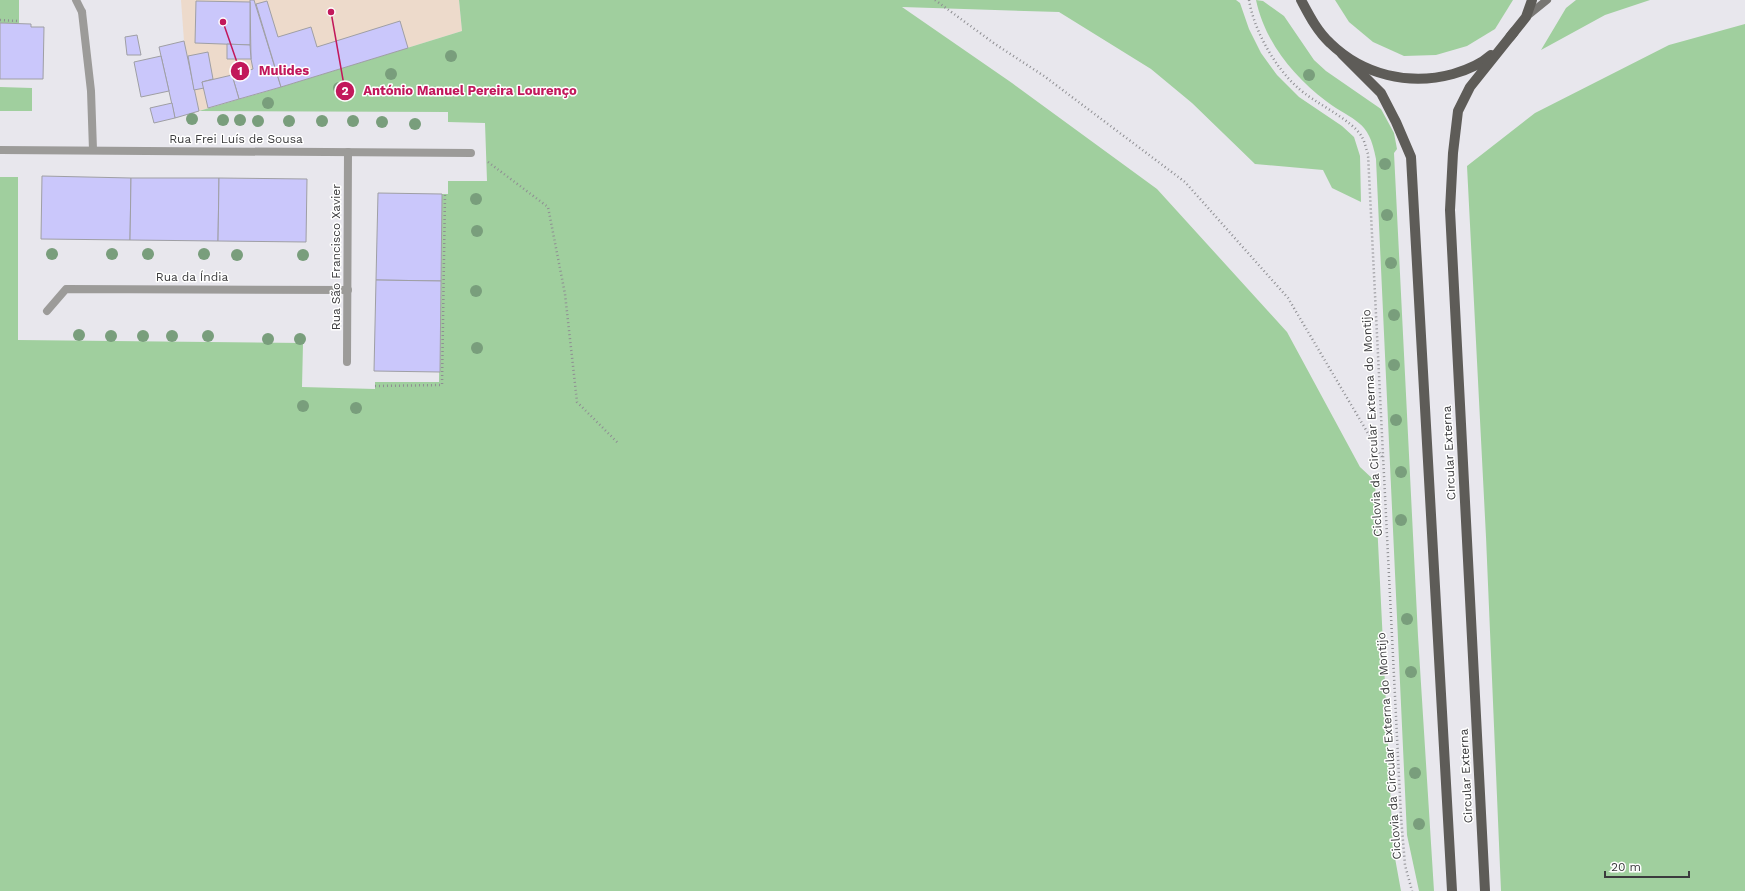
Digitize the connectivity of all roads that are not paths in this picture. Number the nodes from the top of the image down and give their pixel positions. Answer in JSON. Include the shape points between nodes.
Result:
{"nodes":[{"id":1,"x":76,"y":0,"type":"edge"},
{"id":2,"x":84,"y":0,"type":"edge"},
{"id":3,"x":1301,"y":0,"type":"edge"},
{"id":4,"x":1532,"y":0,"type":"edge"},
{"id":5,"x":1547,"y":0,"type":"edge"},
{"id":6,"x":82,"y":12,"type":"junction"},
{"id":7,"x":1526,"y":17,"type":"junction"},
{"id":8,"x":1514,"y":32,"type":"junction"},
{"id":9,"x":1342,"y":54,"type":"junction"},
{"id":10,"x":0,"y":150,"type":"edge"},
{"id":11,"x":93,"y":150,"type":"junction"},
{"id":12,"x":348,"y":152,"type":"junction"},
{"id":13,"x":471,"y":153,"type":"road end"},
{"id":14,"x":348,"y":290,"type":"junction"},
{"id":15,"x":47,"y":311,"type":"dead end"},
{"id":16,"x":347,"y":362,"type":"dead end"},
{"id":17,"x":1452,"y":891,"type":"edge"},
{"id":18,"x":1485,"y":891,"type":"edge"}],
"edges":[{"from":1,"to":6,"type":"street"},
{"from":2,"to":6,"type":"street"},
{"from":3,"to":9,"type":"main road","via":[[1314,23]]},
{"from":4,"to":7,"type":"main road"},
{"from":5,"to":7,"type":"main road"},
{"from":6,"to":11,"type":"street","via":[[91,91]]},
{"from":7,"to":8,"type":"main road"},
{"from":8,"to":9,"type":"main road","via":[[1485,60],[1463,71],[1440,78],[1415,80],[1391,77],[1368,70]]},
{"from":8,"to":18,"type":"main road","name":"Circular Externa","via":[[1470,87],[1458,111],[1450,210]]},
{"from":9,"to":17,"type":"main road","name":"Circular Externa","via":[[1381,93],[1411,157]]},
{"from":10,"to":11,"type":"street","name":"Rua Frei Luís de Sousa"},
{"from":11,"to":12,"type":"street","name":"Rua Frei Luís de Sousa"},
{"from":12,"to":13,"type":"street","name":"Rua Frei Luís de Sousa"},
{"from":12,"to":14,"type":"street","name":"Rua São Francisco Xavier"},
{"from":14,"to":15,"type":"street","name":"Rua da Índia","via":[[66,289]]},
{"from":14,"to":16,"type":"street","name":"Rua São Francisco Xavier"}]}
